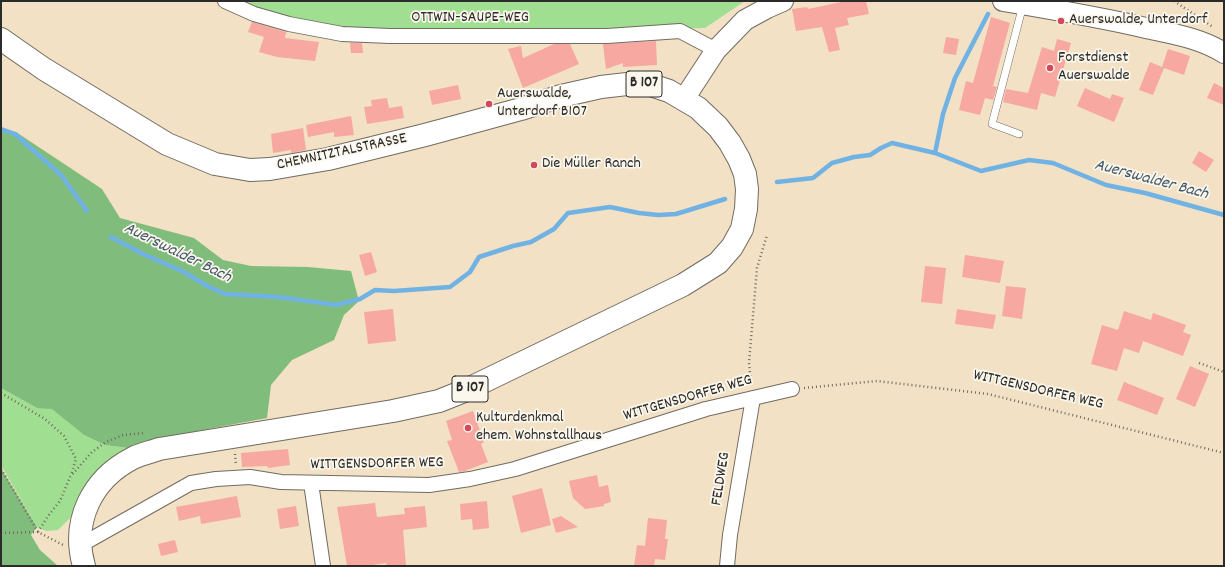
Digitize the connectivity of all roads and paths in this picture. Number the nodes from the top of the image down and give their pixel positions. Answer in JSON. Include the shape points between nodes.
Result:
{"nodes":[{"id":1,"x":225,"y":1,"type":"edge"},
{"id":2,"x":783,"y":1,"type":"edge"},
{"id":3,"x":1174,"y":1,"type":"edge"},
{"id":4,"x":1016,"y":3,"type":"edge"},
{"id":5,"x":1218,"y":30,"type":"dead end"},
{"id":6,"x":1,"y":38,"type":"edge"},
{"id":7,"x":716,"y":50,"type":"junction"},
{"id":8,"x":1224,"y":53,"type":"edge"},
{"id":9,"x":684,"y":99,"type":"junction"},
{"id":10,"x":1019,"y":134,"type":"dead end"},
{"id":11,"x":767,"y":235,"type":"dead end"},
{"id":12,"x":1199,"y":363,"type":"dead end"},
{"id":13,"x":1224,"y":372,"type":"edge"},
{"id":14,"x":792,"y":389,"type":"joint"},
{"id":15,"x":1,"y":393,"type":"edge"},
{"id":16,"x":753,"y":398,"type":"junction"},
{"id":17,"x":235,"y":448,"type":"dead end"},
{"id":18,"x":1224,"y":453,"type":"edge"},
{"id":19,"x":1,"y":469,"type":"edge"},
{"id":20,"x":236,"y":471,"type":"dead end"},
{"id":21,"x":70,"y":477,"type":"dead end"},
{"id":22,"x":311,"y":483,"type":"junction"},
{"id":23,"x":38,"y":532,"type":"junction"},
{"id":24,"x":1,"y":533,"type":"edge"},
{"id":25,"x":82,"y":556,"type":"edge"},
{"id":26,"x":323,"y":566,"type":"edge"},
{"id":27,"x":727,"y":566,"type":"edge"}],
"edges":[{"from":1,"to":7,"type":"street","name":"OTTWIN-SAUPE-WEG","via":[[254,14],[289,24],[342,34],[608,36],[680,31]]},
{"from":2,"to":7,"type":"main road","via":[[745,20]]},
{"from":3,"to":5,"type":"path"},
{"from":4,"to":8,"type":"main road","via":[[1099,17],[1192,38]]},
{"from":4,"to":10,"type":"lane","via":[[992,124]]},
{"from":6,"to":9,"type":"main road","name":"CHEMNITZTALSTRASSE","number":"B 107","via":[[44,69],[167,144],[215,164],[250,170],[328,159],[601,87],[651,85]]},
{"from":7,"to":9,"type":"main road"},
{"from":9,"to":25,"type":"main road","number":"B 107","via":[[718,127],[730,143],[745,174],[746,209],[742,229],[732,247],[718,263],[683,285],[439,401],[393,411],[159,449],[134,457],[106,478],[88,503],[83,519]]},
{"from":11,"to":16,"type":"path","via":[[757,268],[749,363]]},
{"from":12,"to":13,"type":"path"},
{"from":14,"to":16,"type":"street","name":"WITTGENSDORFER WEG"},
{"from":14,"to":18,"type":"path","name":"WITTGENSDORFER WEG","via":[[877,381],[988,394]]},
{"from":15,"to":21,"type":"path","via":[[45,419],[64,436],[76,459]]},
{"from":16,"to":22,"type":"street","name":"WITTGENSDORFER WEG","via":[[706,409],[515,469],[470,479],[429,485]]},
{"from":16,"to":27,"type":"street","name":"FELDWEG"},
{"from":17,"to":20,"type":"path"},
{"from":19,"to":23,"type":"path"},
{"from":22,"to":25,"type":"street","name":"WITTGENSDORFER WEG","via":[[250,477],[191,483]]},
{"from":22,"to":26,"type":"street"},
{"from":23,"to":24,"type":"path"},
{"from":23,"to":25,"type":"path"}]}
